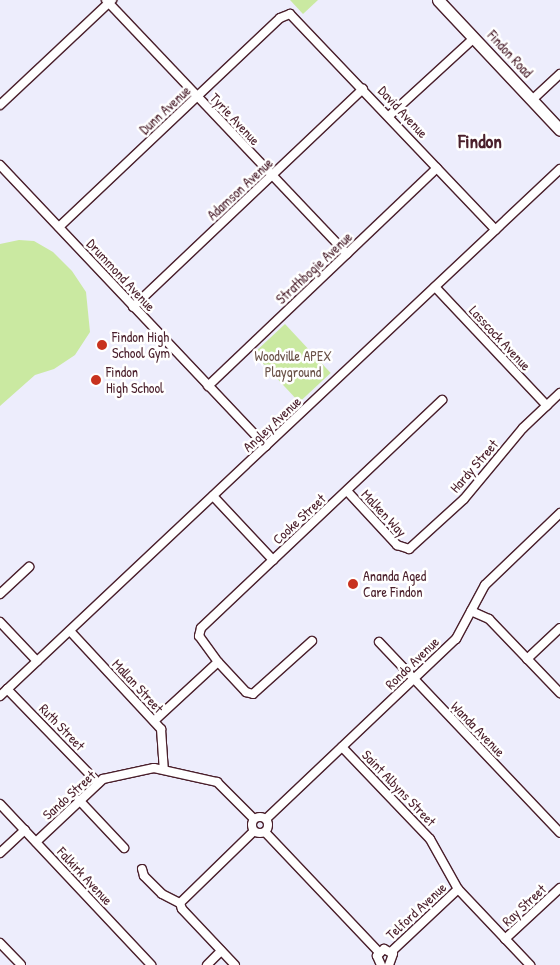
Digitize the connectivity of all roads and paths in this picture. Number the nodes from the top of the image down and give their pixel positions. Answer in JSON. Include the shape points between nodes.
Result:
{"nodes":[{"id":1,"x":438,"y":0,"type":"edge"},
{"id":2,"x":109,"y":1,"type":"edge"},
{"id":3,"x":290,"y":14,"type":"joint"},
{"id":4,"x":474,"y":38,"type":"junction"},
{"id":5,"x":560,"y":74,"type":"edge"},
{"id":6,"x":364,"y":88,"type":"junction"},
{"id":7,"x":198,"y":97,"type":"junction"},
{"id":8,"x":532,"y":100,"type":"junction"},
{"id":9,"x":0,"y":105,"type":"edge"},
{"id":10,"x":389,"y":116,"type":"junction"},
{"id":11,"x":560,"y":130,"type":"edge"},
{"id":12,"x":0,"y":164,"type":"edge"},
{"id":13,"x":437,"y":168,"type":"junction"},
{"id":14,"x":560,"y":169,"type":"edge"},
{"id":15,"x":272,"y":176,"type":"junction"},
{"id":16,"x":59,"y":227,"type":"junction"},
{"id":17,"x":496,"y":230,"type":"junction"},
{"id":18,"x":347,"y":254,"type":"junction"},
{"id":19,"x":435,"y":287,"type":"junction"},
{"id":20,"x":133,"y":307,"type":"junction"},
{"id":21,"x":208,"y":386,"type":"junction"},
{"id":22,"x":560,"y":393,"type":"edge"},
{"id":23,"x":442,"y":400,"type":"dead end"},
{"id":24,"x":547,"y":406,"type":"junction"},
{"id":25,"x":266,"y":446,"type":"junction"},
{"id":26,"x":347,"y":491,"type":"junction"},
{"id":27,"x":214,"y":496,"type":"junction"},
{"id":28,"x":560,"y":513,"type":"edge"},
{"id":29,"x":404,"y":550,"type":"joint"},
{"id":30,"x":273,"y":560,"type":"junction"},
{"id":31,"x":29,"y":566,"type":"dead end"},
{"id":32,"x":0,"y":594,"type":"edge"},
{"id":33,"x":470,"y":611,"type":"junction"},
{"id":34,"x":0,"y":622,"type":"edge"},
{"id":35,"x":560,"y":628,"type":"edge"},
{"id":36,"x":70,"y":631,"type":"junction"},
{"id":37,"x":312,"y":641,"type":"dead end"},
{"id":38,"x":379,"y":642,"type":"dead end"},
{"id":39,"x":527,"y":659,"type":"junction"},
{"id":40,"x":37,"y":661,"type":"junction"},
{"id":41,"x":218,"y":662,"type":"junction"},
{"id":42,"x":414,"y":679,"type":"junction"},
{"id":43,"x":8,"y":689,"type":"junction"},
{"id":44,"x":560,"y":693,"type":"edge"},
{"id":45,"x":0,"y":696,"type":"edge"},
{"id":46,"x":154,"y":721,"type":"junction"},
{"id":47,"x":342,"y":746,"type":"junction"},
{"id":48,"x":164,"y":768,"type":"junction"},
{"id":49,"x":98,"y":783,"type":"junction"},
{"id":50,"x":79,"y":800,"type":"junction"},
{"id":51,"x":0,"y":804,"type":"edge"},
{"id":52,"x":254,"y":819,"type":"junction"},
{"id":53,"x":266,"y":819,"type":"junction"},
{"id":54,"x":25,"y":830,"type":"junction"},
{"id":55,"x":254,"y":831,"type":"junction"},
{"id":56,"x":265,"y":832,"type":"junction"},
{"id":57,"x":560,"y":834,"type":"edge"},
{"id":58,"x":36,"y":842,"type":"junction"},
{"id":59,"x":124,"y":848,"type":"dead end"},
{"id":60,"x":0,"y":853,"type":"edge"},
{"id":61,"x":142,"y":869,"type":"dead end"},
{"id":62,"x":560,"y":888,"type":"edge"},
{"id":63,"x":458,"y":889,"type":"junction"},
{"id":64,"x":180,"y":903,"type":"junction"},
{"id":65,"x":505,"y":939,"type":"junction"},
{"id":66,"x":0,"y":942,"type":"edge"},
{"id":67,"x":221,"y":951,"type":"junction"},
{"id":68,"x":379,"y":952,"type":"junction"},
{"id":69,"x":392,"y":952,"type":"junction"},
{"id":70,"x":148,"y":964,"type":"edge"},
{"id":71,"x":21,"y":965,"type":"edge"},
{"id":72,"x":207,"y":965,"type":"edge"},
{"id":73,"x":235,"y":965,"type":"edge"},
{"id":74,"x":380,"y":965,"type":"edge"},
{"id":75,"x":390,"y":965,"type":"edge"},
{"id":76,"x":530,"y":965,"type":"edge"}],
"edges":[{"from":1,"to":4,"type":"main road","name":"Findon Road"},
{"from":2,"to":7,"type":"street","name":"Tyrie Avenue"},
{"from":2,"to":9,"type":"street"},
{"from":3,"to":6,"type":"street","name":"David Avenue"},
{"from":3,"to":7,"type":"street","name":"Dunn Avenue","via":[[280,18]]},
{"from":4,"to":8,"type":"main road","name":"Findon Road"},
{"from":4,"to":10,"type":"street"},
{"from":5,"to":8,"type":"street"},
{"from":6,"to":10,"type":"street","name":"David Avenue"},
{"from":6,"to":15,"type":"street","name":"Adamson Avenue"},
{"from":7,"to":15,"type":"street","name":"Tyrie Avenue"},
{"from":7,"to":16,"type":"street","name":"Dunn Avenue"},
{"from":8,"to":11,"type":"main road","name":"Findon Road"},
{"from":10,"to":13,"type":"street","name":"David Avenue"},
{"from":12,"to":16,"type":"street","name":"Drummond Avenue"},
{"from":13,"to":17,"type":"street","name":"David Avenue"},
{"from":13,"to":18,"type":"street","name":"Strathbogie Avenue"},
{"from":14,"to":17,"type":"street","name":"Angley Avenue"},
{"from":15,"to":18,"type":"street","name":"Tyrie Avenue"},
{"from":15,"to":20,"type":"street","name":"Adamson Avenue"},
{"from":16,"to":20,"type":"street","name":"Drummond Avenue"},
{"from":17,"to":19,"type":"street","name":"Angley Avenue"},
{"from":18,"to":21,"type":"street","name":"Strathbogie Avenue"},
{"from":19,"to":24,"type":"street","name":"Lasscock Avenue"},
{"from":19,"to":25,"type":"street","name":"Angley Avenue"},
{"from":20,"to":21,"type":"street","name":"Drummond Avenue"},
{"from":21,"to":25,"type":"street","name":"Drummond Avenue"},
{"from":22,"to":24,"type":"street","name":"Hardy Street"},
{"from":23,"to":26,"type":"street","name":"Cooke Street"},
{"from":24,"to":29,"type":"street","name":"Hardy Street","via":[[464,499],[414,546]]},
{"from":25,"to":27,"type":"street","name":"Angley Avenue"},
{"from":26,"to":29,"type":"street","name":"Malken Way"},
{"from":26,"to":30,"type":"street","name":"Cooke Street"},
{"from":27,"to":30,"type":"street"},
{"from":27,"to":36,"type":"street","name":"Angley Avenue"},
{"from":28,"to":33,"type":"street","name":"Rondo Avenue","via":[[485,585]]},
{"from":30,"to":41,"type":"street","name":"Cooke Street","via":[[201,628],[201,643]]},
{"from":31,"to":32,"type":"street"},
{"from":33,"to":39,"type":"street","via":[[489,619]]},
{"from":33,"to":42,"type":"street","name":"Rondo Avenue","via":[[456,639]]},
{"from":34,"to":40,"type":"street"},
{"from":35,"to":39,"type":"street"},
{"from":36,"to":40,"type":"street","name":"Angley Avenue"},
{"from":36,"to":46,"type":"street","name":"Mallan Street"},
{"from":37,"to":41,"type":"street","name":"Cooke Street","via":[[253,694],[246,692]]},
{"from":38,"to":42,"type":"street","name":"Wanda Avenue"},
{"from":39,"to":44,"type":"street"},
{"from":40,"to":43,"type":"street","name":"Angley Avenue"},
{"from":41,"to":46,"type":"street"},
{"from":42,"to":47,"type":"street","name":"Rondo Avenue"},
{"from":42,"to":57,"type":"street","name":"Wanda Avenue"},
{"from":43,"to":45,"type":"street","name":"Angley Avenue"},
{"from":43,"to":49,"type":"street","name":"Ruth Street"},
{"from":46,"to":48,"type":"street","name":"Mallan Street","via":[[164,734]]},
{"from":47,"to":53,"type":"street","name":"Rondo Avenue"},
{"from":47,"to":63,"type":"street","name":"Saint Albyns Street","via":[[430,839]]},
{"from":48,"to":49,"type":"street","name":"Sando Street","via":[[132,772]]},
{"from":48,"to":52,"type":"street","name":"Sando Street","via":[[217,782]]},
{"from":49,"to":50,"type":"street","name":"Sando Street"},
{"from":50,"to":58,"type":"street","name":"Sando Street"},
{"from":50,"to":59,"type":"street"},
{"from":51,"to":54,"type":"street","name":"Falkirk Avenue"},
{"from":52,"to":53,"type":"street","via":[[260,816]]},
{"from":52,"to":55,"type":"street","via":[[251,824]]},
{"from":53,"to":56,"type":"street","via":[[268,826]]},
{"from":54,"to":58,"type":"street","name":"Falkirk Avenue"},
{"from":54,"to":60,"type":"street"},
{"from":55,"to":56,"type":"street"},
{"from":55,"to":64,"type":"street"},
{"from":56,"to":68,"type":"street"},
{"from":58,"to":70,"type":"street","name":"Falkirk Avenue"},
{"from":61,"to":64,"type":"street","via":[[144,876],[162,894]]},
{"from":62,"to":65,"type":"street","name":"Ray Street"},
{"from":63,"to":65,"type":"street","name":"Saint Albyns Street"},
{"from":63,"to":69,"type":"street","name":"Telford Avenue"},
{"from":64,"to":67,"type":"street"},
{"from":65,"to":76,"type":"street","name":"Saint Albyns Street"},
{"from":66,"to":71,"type":"street"},
{"from":67,"to":72,"type":"street"},
{"from":67,"to":73,"type":"street"},
{"from":68,"to":69,"type":"street"},
{"from":68,"to":74,"type":"street","via":[[377,959]]},
{"from":69,"to":75,"type":"street","via":[[394,960]]}]}
